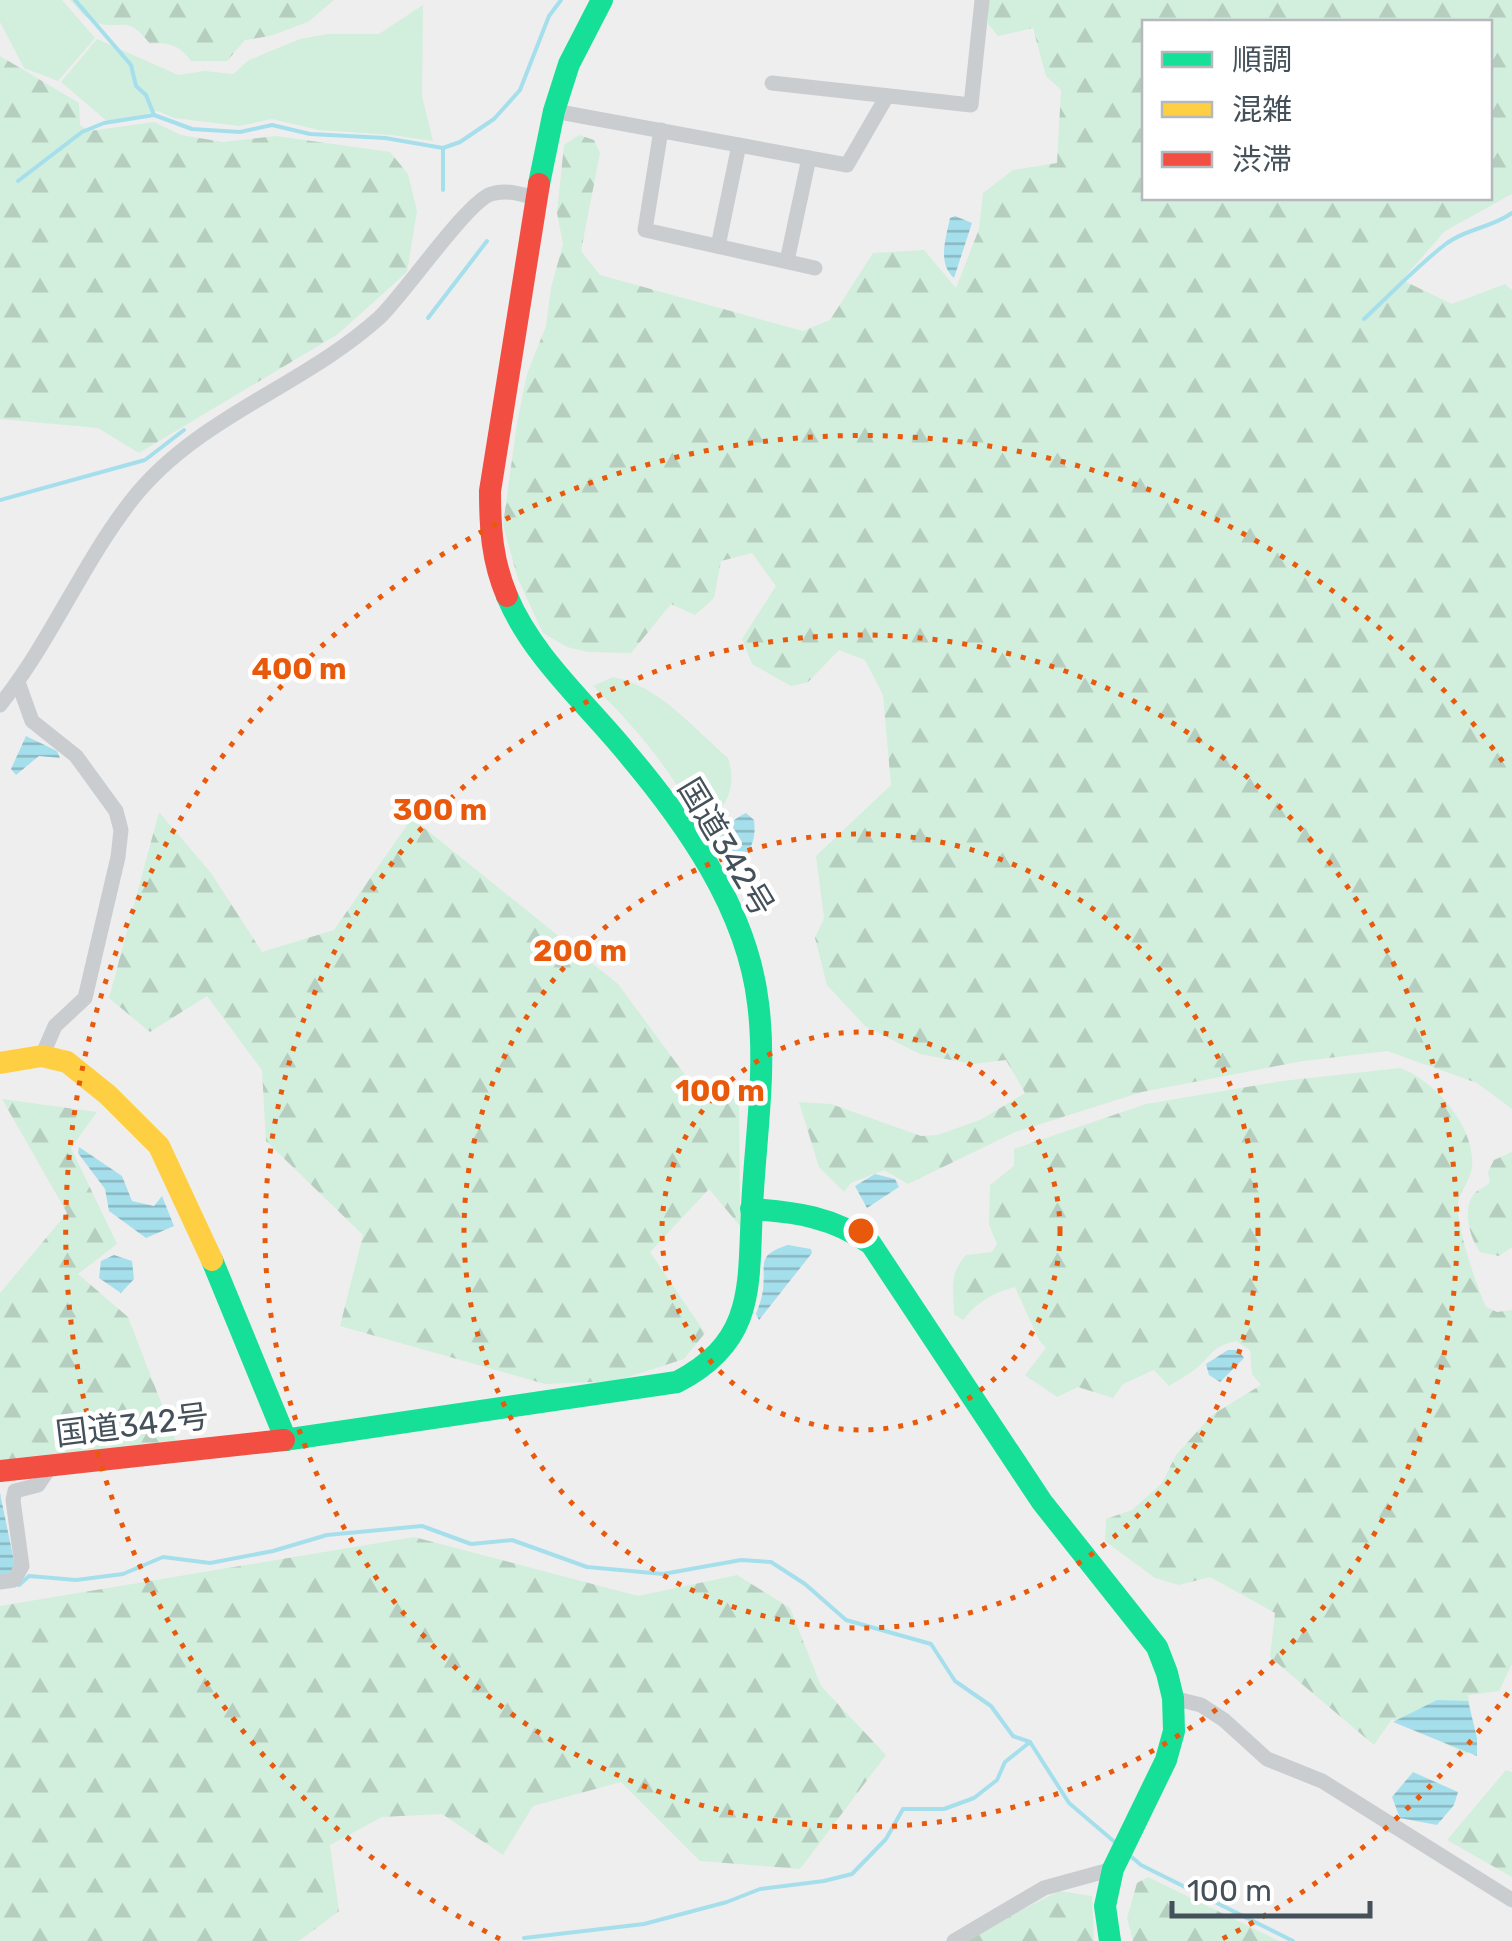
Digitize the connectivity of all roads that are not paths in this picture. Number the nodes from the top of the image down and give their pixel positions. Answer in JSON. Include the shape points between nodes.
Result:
{"nodes":[{"id":1,"x":602,"y":0,"type":"edge"},
{"id":2,"x":982,"y":0,"type":"edge"},
{"id":3,"x":772,"y":82,"type":"dead end"},
{"id":4,"x":887,"y":96,"type":"junction"},
{"id":5,"x":554,"y":110,"type":"junction"},
{"id":6,"x":662,"y":130,"type":"junction"},
{"id":7,"x":739,"y":144,"type":"junction"},
{"id":8,"x":809,"y":158,"type":"junction"},
{"id":9,"x":536,"y":198,"type":"junction"},
{"id":10,"x":718,"y":246,"type":"junction"},
{"id":11,"x":788,"y":262,"type":"junction"},
{"id":12,"x":815,"y":268,"type":"dead end"},
{"id":13,"x":18,"y":682,"type":"junction"},
{"id":14,"x":0,"y":705,"type":"edge"},
{"id":15,"x":42,"y":1056,"type":"junction"},
{"id":16,"x":0,"y":1063,"type":"edge"},
{"id":17,"x":752,"y":1209,"type":"junction"},
{"id":18,"x":286,"y":1440,"type":"junction"},
{"id":19,"x":50,"y":1467,"type":"junction"},
{"id":20,"x":0,"y":1471,"type":"edge"},
{"id":21,"x":0,"y":1582,"type":"edge"},
{"id":22,"x":1173,"y":1698,"type":"junction"},
{"id":23,"x":1114,"y":1869,"type":"junction"},
{"id":24,"x":1512,"y":1900,"type":"edge"},
{"id":25,"x":954,"y":1941,"type":"edge"},
{"id":26,"x":1110,"y":1941,"type":"edge"}],
"edges":[{"from":1,"to":5,"type":"main road","name":"国道342号"},
{"from":2,"to":4,"type":"street","via":[[971,105]]},
{"from":3,"to":4,"type":"street"},
{"from":4,"to":8,"type":"street","via":[[847,165]]},
{"from":5,"to":6,"type":"street"},
{"from":5,"to":9,"type":"main road","name":"国道342号"},
{"from":6,"to":7,"type":"street"},
{"from":6,"to":10,"type":"street","via":[[645,230]]},
{"from":7,"to":8,"type":"street"},
{"from":7,"to":10,"type":"street"},
{"from":8,"to":11,"type":"street"},
{"from":9,"to":13,"type":"street","via":[[500,193],[479,201],[359,334],[178,453],[131,500]]},
{"from":9,"to":17,"type":"main road","name":"国道342号","via":[[490,492],[494,565],[523,632],[672,813],[744,940],[759,1014]]},
{"from":10,"to":11,"type":"street"},
{"from":11,"to":12,"type":"street"},
{"from":13,"to":14,"type":"street"},
{"from":13,"to":15,"type":"street","via":[[32,721],[76,756],[116,811],[121,830],[85,998],[55,1026]]},
{"from":15,"to":16,"type":"main road"},
{"from":15,"to":18,"type":"main road","via":[[67,1062],[159,1146]]},
{"from":17,"to":18,"type":"main road","name":"国道342号","via":[[741,1318],[710,1364],[678,1382]]},
{"from":17,"to":22,"type":"main road","via":[[825,1217],[870,1244],[1042,1502],[1157,1647]]},
{"from":18,"to":19,"type":"main road","name":"国道342号"},
{"from":19,"to":20,"type":"main road","name":"国道342号"},
{"from":19,"to":21,"type":"street","via":[[38,1486],[14,1491],[22,1566],[14,1580]]},
{"from":22,"to":23,"type":"main road","via":[[1166,1760]]},
{"from":22,"to":24,"type":"street","via":[[1201,1705],[1266,1759],[1322,1781]]},
{"from":23,"to":25,"type":"street","via":[[1044,1888]]},
{"from":23,"to":26,"type":"main road","via":[[1105,1906]]}]}
